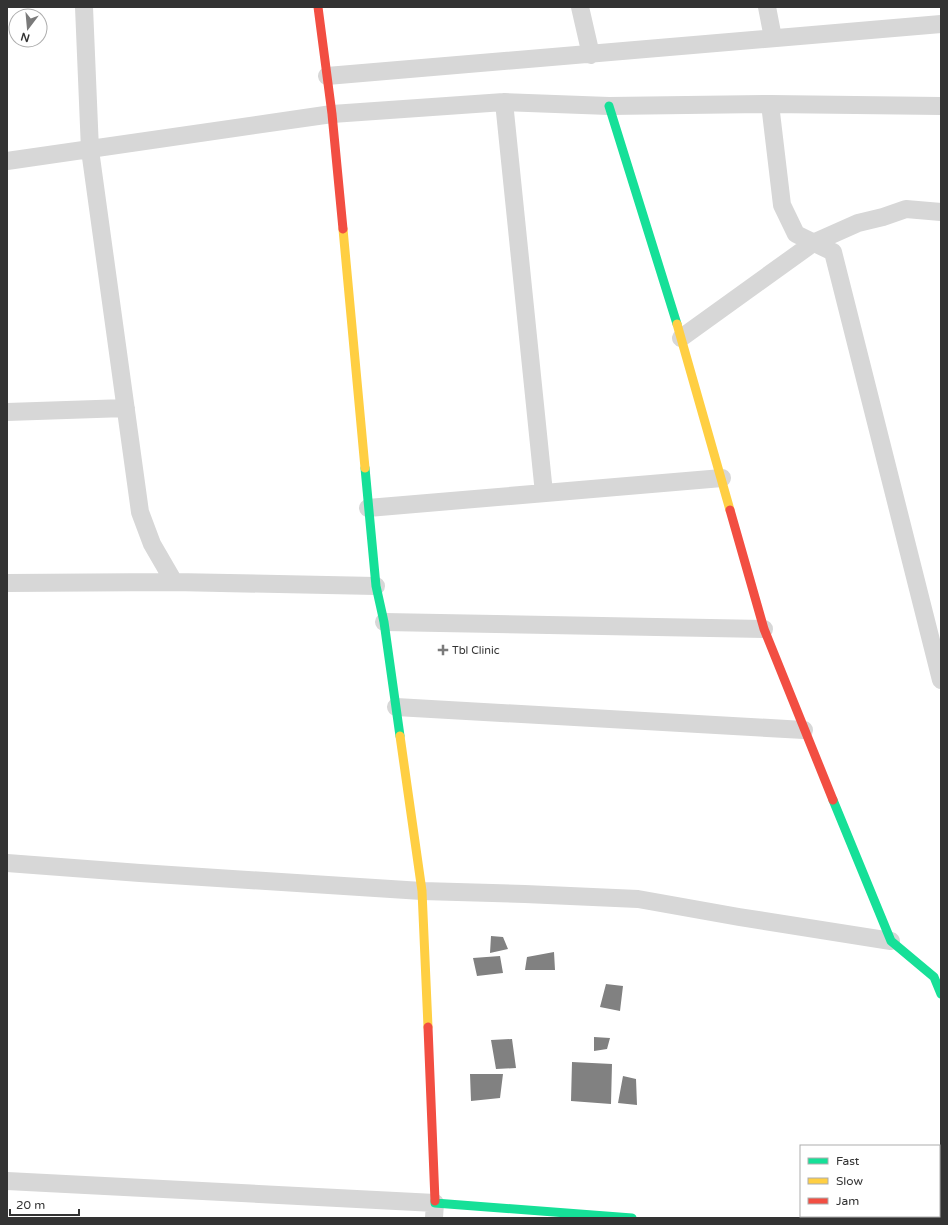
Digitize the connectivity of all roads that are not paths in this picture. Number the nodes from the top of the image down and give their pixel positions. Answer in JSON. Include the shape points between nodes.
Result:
{"nodes":[{"id":1,"x":84,"y":7,"type":"edge"},
{"id":2,"x":318,"y":7,"type":"edge"},
{"id":3,"x":580,"y":7,"type":"edge"},
{"id":4,"x":767,"y":7,"type":"edge"},
{"id":5,"x":941,"y":24,"type":"edge"},
{"id":6,"x":773,"y":38,"type":"junction"},
{"id":7,"x":591,"y":54,"type":"junction"},
{"id":8,"x":327,"y":76,"type":"junction"},
{"id":9,"x":504,"y":102,"type":"junction"},
{"id":10,"x":770,"y":104,"type":"junction"},
{"id":11,"x":609,"y":106,"type":"junction"},
{"id":12,"x":941,"y":106,"type":"edge"},
{"id":13,"x":332,"y":114,"type":"junction"},
{"id":14,"x":90,"y":150,"type":"junction"},
{"id":15,"x":7,"y":161,"type":"edge"},
{"id":16,"x":941,"y":212,"type":"edge"},
{"id":17,"x":813,"y":243,"type":"junction"},
{"id":18,"x":681,"y":338,"type":"junction"},
{"id":19,"x":126,"y":408,"type":"junction"},
{"id":20,"x":7,"y":412,"type":"edge"},
{"id":21,"x":722,"y":478,"type":"junction"},
{"id":22,"x":544,"y":493,"type":"junction"},
{"id":23,"x":368,"y":508,"type":"junction"},
{"id":24,"x":174,"y":582,"type":"junction"},
{"id":25,"x":7,"y":583,"type":"edge"},
{"id":26,"x":376,"y":586,"type":"junction"},
{"id":27,"x":384,"y":622,"type":"junction"},
{"id":28,"x":764,"y":629,"type":"junction"},
{"id":29,"x":941,"y":680,"type":"edge"},
{"id":30,"x":396,"y":707,"type":"junction"},
{"id":31,"x":804,"y":730,"type":"junction"},
{"id":32,"x":7,"y":863,"type":"edge"},
{"id":33,"x":422,"y":891,"type":"junction"},
{"id":34,"x":891,"y":941,"type":"junction"},
{"id":35,"x":938,"y":976,"type":"edge"},
{"id":36,"x":941,"y":994,"type":"edge"},
{"id":37,"x":7,"y":1180,"type":"edge"},
{"id":38,"x":434,"y":1210,"type":"edge"},
{"id":39,"x":632,"y":1218,"type":"edge"}],
"edges":[{"from":1,"to":14,"type":"street"},
{"from":2,"to":8,"type":"street"},
{"from":3,"to":7,"type":"street"},
{"from":4,"to":6,"type":"street"},
{"from":5,"to":6,"type":"street"},
{"from":6,"to":7,"type":"street"},
{"from":7,"to":8,"type":"street"},
{"from":8,"to":13,"type":"street"},
{"from":9,"to":11,"type":"street"},
{"from":9,"to":13,"type":"street"},
{"from":9,"to":22,"type":"street"},
{"from":10,"to":11,"type":"street"},
{"from":10,"to":12,"type":"street"},
{"from":10,"to":17,"type":"street","via":[[782,205],[796,234]]},
{"from":11,"to":18,"type":"street"},
{"from":13,"to":14,"type":"street"},
{"from":13,"to":23,"type":"street"},
{"from":14,"to":15,"type":"street"},
{"from":14,"to":19,"type":"street"},
{"from":16,"to":17,"type":"street","via":[[906,209],[858,223]]},
{"from":17,"to":18,"type":"street"},
{"from":17,"to":29,"type":"street","via":[[833,252]]},
{"from":18,"to":21,"type":"street"},
{"from":19,"to":20,"type":"street"},
{"from":19,"to":24,"type":"street","via":[[140,512],[152,544]]},
{"from":21,"to":22,"type":"street"},
{"from":21,"to":28,"type":"street"},
{"from":22,"to":23,"type":"street"},
{"from":23,"to":26,"type":"street"},
{"from":24,"to":25,"type":"street"},
{"from":24,"to":26,"type":"street"},
{"from":26,"to":27,"type":"street"},
{"from":27,"to":28,"type":"street"},
{"from":27,"to":30,"type":"street"},
{"from":28,"to":31,"type":"street"},
{"from":30,"to":31,"type":"street"},
{"from":30,"to":33,"type":"street"},
{"from":31,"to":34,"type":"street"},
{"from":32,"to":33,"type":"street"},
{"from":33,"to":34,"type":"street","via":[[638,899]]},
{"from":33,"to":38,"type":"street"},
{"from":34,"to":35,"type":"street"},
{"from":35,"to":36,"type":"street"},
{"from":37,"to":38,"type":"street"},
{"from":38,"to":39,"type":"street"}]}
